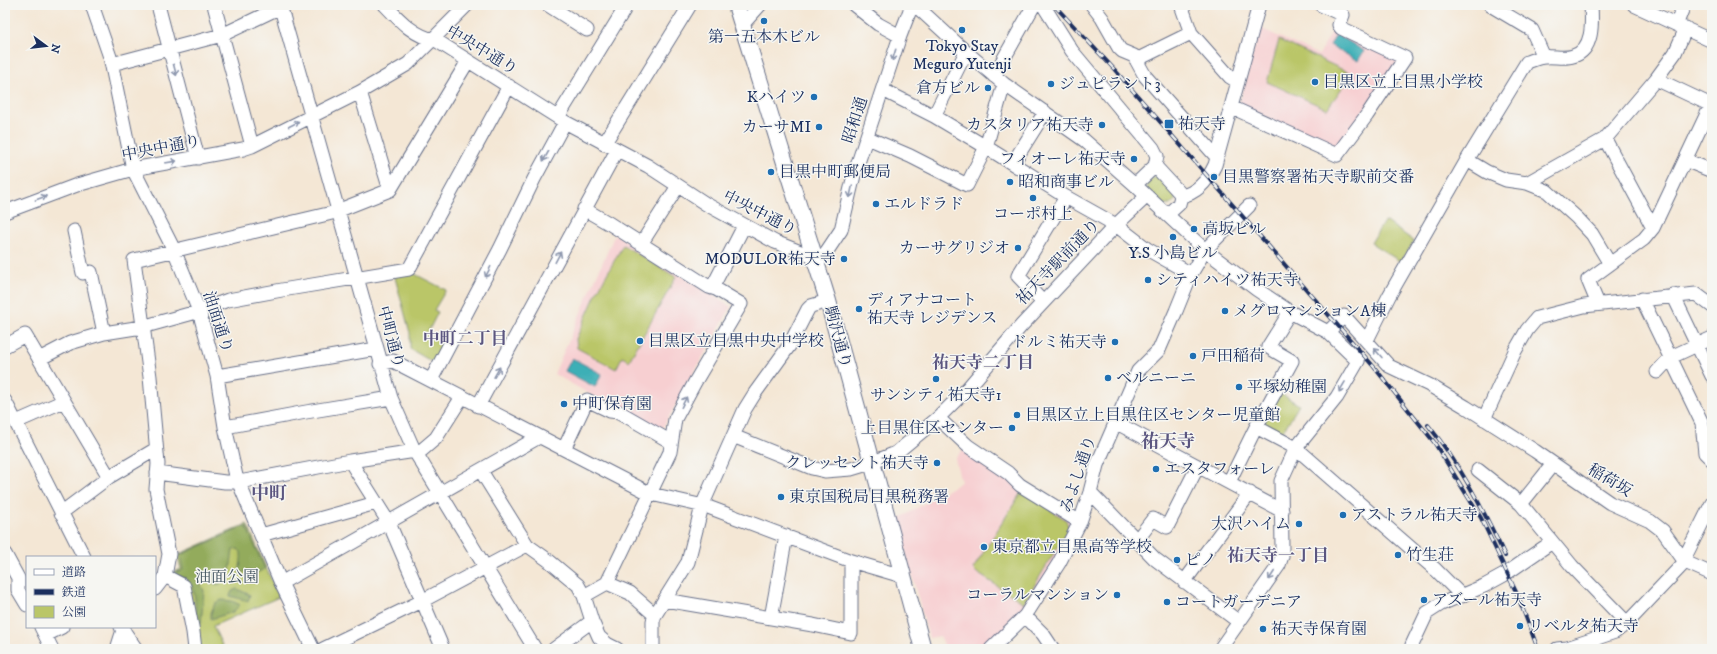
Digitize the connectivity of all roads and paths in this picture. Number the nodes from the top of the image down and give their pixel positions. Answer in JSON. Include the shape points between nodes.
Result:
{"nodes":[{"id":1,"x":92,"y":5,"type":"edge"},
{"id":2,"x":158,"y":5,"type":"edge"},
{"id":3,"x":214,"y":5,"type":"edge"},
{"id":4,"x":385,"y":5,"type":"edge"},
{"id":5,"x":467,"y":5,"type":"edge"},
{"id":6,"x":548,"y":5,"type":"edge"},
{"id":7,"x":626,"y":5,"type":"edge"},
{"id":8,"x":690,"y":5,"type":"edge"},
{"id":9,"x":736,"y":5,"type":"edge"},
{"id":10,"x":760,"y":5,"type":"edge"},
{"id":11,"x":854,"y":5,"type":"edge"},
{"id":12,"x":913,"y":5,"type":"edge"},
{"id":13,"x":1034,"y":5,"type":"edge"},
{"id":14,"x":1043,"y":5,"type":"edge"},
{"id":15,"x":1092,"y":5,"type":"edge"},
{"id":16,"x":1181,"y":5,"type":"edge"},
{"id":17,"x":1259,"y":5,"type":"edge"},
{"id":18,"x":1321,"y":5,"type":"edge"},
{"id":19,"x":1490,"y":5,"type":"edge"},
{"id":20,"x":1591,"y":5,"type":"edge"},
{"id":21,"x":1634,"y":5,"type":"edge"},
{"id":22,"x":1684,"y":5,"type":"edge"},
{"id":23,"x":282,"y":6,"type":"edge"},
{"id":24,"x":742,"y":25,"type":"junction"},
{"id":25,"x":1681,"y":26,"type":"junction"},
{"id":26,"x":587,"y":30,"type":"dead end"},
{"id":27,"x":1190,"y":33,"type":"junction"},
{"id":28,"x":222,"y":35,"type":"junction"},
{"id":29,"x":900,"y":36,"type":"junction"},
{"id":30,"x":432,"y":40,"type":"junction"},
{"id":31,"x":1712,"y":41,"type":"edge"},
{"id":32,"x":170,"y":49,"type":"junction"},
{"id":33,"x":966,"y":52,"type":"junction"},
{"id":34,"x":1544,"y":57,"type":"junction"},
{"id":35,"x":1136,"y":60,"type":"junction"},
{"id":36,"x":468,"y":61,"type":"junction"},
{"id":37,"x":112,"y":64,"type":"junction"},
{"id":38,"x":1656,"y":79,"type":"junction"},
{"id":39,"x":999,"y":80,"type":"junction"},
{"id":40,"x":1238,"y":82,"type":"junction"},
{"id":41,"x":509,"y":86,"type":"junction"},
{"id":42,"x":883,"y":90,"type":"junction"},
{"id":43,"x":360,"y":92,"type":"junction"},
{"id":44,"x":1712,"y":104,"type":"edge"},
{"id":45,"x":1231,"y":107,"type":"junction"},
{"id":46,"x":1045,"y":112,"type":"junction"},
{"id":47,"x":310,"y":116,"type":"junction"},
{"id":48,"x":934,"y":116,"type":"junction"},
{"id":49,"x":562,"y":119,"type":"junction"},
{"id":50,"x":868,"y":138,"type":"junction"},
{"id":51,"x":1606,"y":139,"type":"junction"},
{"id":52,"x":604,"y":144,"type":"junction"},
{"id":53,"x":252,"y":146,"type":"junction"},
{"id":54,"x":986,"y":147,"type":"junction"},
{"id":55,"x":617,"y":150,"type":"junction"},
{"id":56,"x":1218,"y":155,"type":"junction"},
{"id":57,"x":198,"y":158,"type":"junction"},
{"id":58,"x":1467,"y":160,"type":"junction"},
{"id":59,"x":1685,"y":160,"type":"junction"},
{"id":60,"x":1013,"y":163,"type":"junction"},
{"id":61,"x":1156,"y":166,"type":"junction"},
{"id":62,"x":133,"y":169,"type":"junction"},
{"id":63,"x":1712,"y":171,"type":"edge"},
{"id":64,"x":1526,"y":183,"type":"junction"},
{"id":65,"x":1135,"y":185,"type":"junction"},
{"id":66,"x":678,"y":186,"type":"junction"},
{"id":67,"x":390,"y":190,"type":"junction"},
{"id":68,"x":1147,"y":196,"type":"junction"},
{"id":69,"x":1181,"y":196,"type":"junction"},
{"id":70,"x":1066,"y":197,"type":"junction"},
{"id":71,"x":1249,"y":206,"type":"dead end"},
{"id":72,"x":584,"y":209,"type":"junction"},
{"id":73,"x":337,"y":211,"type":"junction"},
{"id":74,"x":5,"y":212,"type":"edge"},
{"id":75,"x":1167,"y":216,"type":"junction"},
{"id":76,"x":1116,"y":225,"type":"junction"},
{"id":77,"x":744,"y":226,"type":"junction"},
{"id":78,"x":1653,"y":228,"type":"junction"},
{"id":79,"x":74,"y":231,"type":"dead end"},
{"id":80,"x":641,"y":244,"type":"junction"},
{"id":81,"x":174,"y":250,"type":"junction"},
{"id":82,"x":1205,"y":250,"type":"junction"},
{"id":83,"x":817,"y":261,"type":"junction"},
{"id":84,"x":1610,"y":264,"type":"junction"},
{"id":85,"x":1191,"y":274,"type":"junction"},
{"id":86,"x":358,"y":277,"type":"junction"},
{"id":87,"x":712,"y":288,"type":"junction"},
{"id":88,"x":1673,"y":295,"type":"junction"},
{"id":89,"x":1642,"y":299,"type":"junction"},
{"id":90,"x":828,"y":301,"type":"junction"},
{"id":91,"x":1044,"y":302,"type":"junction"},
{"id":92,"x":1598,"y":304,"type":"junction"},
{"id":93,"x":1712,"y":306,"type":"edge"},
{"id":94,"x":199,"y":312,"type":"junction"},
{"id":95,"x":1290,"y":312,"type":"junction"},
{"id":96,"x":142,"y":327,"type":"junction"},
{"id":97,"x":1328,"y":332,"type":"junction"},
{"id":98,"x":104,"y":333,"type":"junction"},
{"id":99,"x":1712,"y":338,"type":"edge"},
{"id":100,"x":1367,"y":340,"type":"junction"},
{"id":101,"x":1697,"y":344,"type":"junction"},
{"id":102,"x":5,"y":346,"type":"edge"},
{"id":103,"x":376,"y":349,"type":"junction"},
{"id":104,"x":1671,"y":357,"type":"junction"},
{"id":105,"x":39,"y":358,"type":"junction"},
{"id":106,"x":380,"y":364,"type":"junction"},
{"id":107,"x":1657,"y":372,"type":"dead end"},
{"id":108,"x":217,"y":376,"type":"junction"},
{"id":109,"x":1712,"y":376,"type":"edge"},
{"id":110,"x":431,"y":380,"type":"junction"},
{"id":111,"x":462,"y":397,"type":"junction"},
{"id":112,"x":391,"y":398,"type":"junction"},
{"id":113,"x":5,"y":401,"type":"edge"},
{"id":114,"x":64,"y":401,"type":"junction"},
{"id":115,"x":478,"y":406,"type":"junction"},
{"id":116,"x":938,"y":418,"type":"junction"},
{"id":117,"x":1484,"y":419,"type":"junction"},
{"id":118,"x":16,"y":422,"type":"junction"},
{"id":119,"x":1115,"y":422,"type":"junction"},
{"id":120,"x":1256,"y":427,"type":"junction"},
{"id":121,"x":225,"y":428,"type":"junction"},
{"id":122,"x":733,"y":436,"type":"junction"},
{"id":123,"x":539,"y":437,"type":"junction"},
{"id":124,"x":672,"y":438,"type":"junction"},
{"id":125,"x":1296,"y":448,"type":"junction"},
{"id":126,"x":156,"y":449,"type":"junction"},
{"id":127,"x":564,"y":449,"type":"junction"},
{"id":128,"x":414,"y":450,"type":"junction"},
{"id":129,"x":1712,"y":460,"type":"edge"},
{"id":130,"x":350,"y":461,"type":"junction"},
{"id":131,"x":871,"y":463,"type":"junction"},
{"id":132,"x":1553,"y":464,"type":"junction"},
{"id":133,"x":1198,"y":466,"type":"junction"},
{"id":134,"x":1478,"y":470,"type":"dead end"},
{"id":135,"x":481,"y":471,"type":"junction"},
{"id":136,"x":157,"y":473,"type":"junction"},
{"id":137,"x":109,"y":477,"type":"junction"},
{"id":138,"x":239,"y":482,"type":"junction"},
{"id":139,"x":1229,"y":482,"type":"junction"},
{"id":140,"x":1090,"y":492,"type":"junction"},
{"id":141,"x":649,"y":493,"type":"junction"},
{"id":142,"x":1250,"y":493,"type":"junction"},
{"id":143,"x":441,"y":494,"type":"junction"},
{"id":144,"x":376,"y":503,"type":"junction"},
{"id":145,"x":1712,"y":503,"type":"edge"},
{"id":146,"x":1522,"y":504,"type":"junction"},
{"id":147,"x":702,"y":506,"type":"junction"},
{"id":148,"x":1282,"y":510,"type":"junction"},
{"id":149,"x":61,"y":513,"type":"junction"},
{"id":150,"x":1080,"y":522,"type":"junction"},
{"id":151,"x":389,"y":523,"type":"junction"},
{"id":152,"x":261,"y":535,"type":"junction"},
{"id":153,"x":786,"y":536,"type":"junction"},
{"id":154,"x":1137,"y":540,"type":"junction"},
{"id":155,"x":1552,"y":542,"type":"junction"},
{"id":156,"x":527,"y":545,"type":"junction"},
{"id":157,"x":5,"y":554,"type":"edge"},
{"id":158,"x":83,"y":556,"type":"edge"},
{"id":159,"x":851,"y":561,"type":"junction"},
{"id":160,"x":1684,"y":562,"type":"junction"},
{"id":161,"x":486,"y":568,"type":"junction"},
{"id":162,"x":1712,"y":574,"type":"edge"},
{"id":163,"x":165,"y":576,"type":"junction"},
{"id":164,"x":902,"y":576,"type":"junction"},
{"id":165,"x":1184,"y":582,"type":"junction"},
{"id":166,"x":281,"y":583,"type":"junction"},
{"id":167,"x":607,"y":583,"type":"junction"},
{"id":168,"x":156,"y":588,"type":"edge"},
{"id":169,"x":584,"y":596,"type":"junction"},
{"id":170,"x":1462,"y":596,"type":"junction"},
{"id":171,"x":664,"y":600,"type":"junction"},
{"id":172,"x":422,"y":601,"type":"junction"},
{"id":173,"x":26,"y":603,"type":"edge"},
{"id":174,"x":655,"y":615,"type":"junction"},
{"id":175,"x":1025,"y":616,"type":"junction"},
{"id":176,"x":772,"y":618,"type":"junction"},
{"id":177,"x":592,"y":621,"type":"junction"},
{"id":178,"x":1239,"y":622,"type":"junction"},
{"id":179,"x":1627,"y":624,"type":"junction"},
{"id":180,"x":58,"y":628,"type":"edge"},
{"id":181,"x":122,"y":628,"type":"edge"},
{"id":182,"x":44,"y":631,"type":"edge"},
{"id":183,"x":52,"y":649,"type":"edge"},
{"id":184,"x":117,"y":649,"type":"edge"},
{"id":185,"x":136,"y":649,"type":"edge"},
{"id":186,"x":195,"y":649,"type":"edge"},
{"id":187,"x":313,"y":649,"type":"edge"},
{"id":188,"x":323,"y":649,"type":"edge"},
{"id":189,"x":442,"y":649,"type":"edge"},
{"id":190,"x":535,"y":649,"type":"edge"},
{"id":191,"x":554,"y":649,"type":"edge"},
{"id":192,"x":617,"y":649,"type":"edge"},
{"id":193,"x":653,"y":649,"type":"edge"},
{"id":194,"x":923,"y":649,"type":"edge"},
{"id":195,"x":991,"y":649,"type":"edge"},
{"id":196,"x":1053,"y":649,"type":"edge"},
{"id":197,"x":1220,"y":649,"type":"edge"},
{"id":198,"x":1412,"y":649,"type":"edge"},
{"id":199,"x":1557,"y":649,"type":"edge"}],
"edges":[{"from":1,"to":37,"type":"street","name":"油面通り"},
{"from":2,"to":32,"type":"street"},
{"from":3,"to":28,"type":"street"},
{"from":4,"to":30,"type":"street","via":[[420,36]]},
{"from":5,"to":30,"type":"street"},
{"from":6,"to":26,"type":"street"},
{"from":7,"to":49,"type":"street"},
{"from":8,"to":52,"type":"street"},
{"from":9,"to":24,"type":"main road","name":"駒沢通り"},
{"from":10,"to":24,"type":"street"},
{"from":11,"to":29,"type":"street","via":[[878,24]]},
{"from":12,"to":29,"type":"street","name":"昭和通"},
{"from":12,"to":33,"type":"street"},
{"from":13,"to":39,"type":"street"},
{"from":14,"to":61,"type":"street","via":[[1072,51],[1153,148],[1157,156]]},
{"from":15,"to":35,"type":"street","via":[[1119,48],[1134,56]]},
{"from":16,"to":27,"type":"street"},
{"from":17,"to":40,"type":"street"},
{"from":18,"to":45,"type":"street","via":[[1343,15],[1339,24],[1341,28],[1405,58],[1368,115],[1337,155]]},
{"from":19,"to":34,"type":"street","via":[[1532,30]]},
{"from":20,"to":34,"type":"street","via":[[1587,47],[1573,57]]},
{"from":21,"to":25,"type":"street"},
{"from":22,"to":25,"type":"street"},
{"from":23,"to":28,"type":"street"},
{"from":23,"to":47,"type":"street","name":"中町通り"},
{"from":24,"to":83,"type":"main road","name":"駒沢通り"},
{"from":25,"to":31,"type":"street"},
{"from":25,"to":38,"type":"street","via":[[1675,53]]},
{"from":27,"to":35,"type":"street"},
{"from":27,"to":40,"type":"street","via":[[1230,77]]},
{"from":28,"to":32,"type":"street"},
{"from":28,"to":53,"type":"street"},
{"from":29,"to":42,"type":"street","name":"昭和通","one_way":true},
{"from":30,"to":36,"type":"street","name":"中央中通り"},
{"from":30,"to":43,"type":"street","name":"中央中通り","via":[[408,64]]},
{"from":32,"to":37,"type":"street"},
{"from":32,"to":57,"type":"street","one_way":true},
{"from":33,"to":39,"type":"street"},
{"from":33,"to":48,"type":"street"},
{"from":34,"to":58,"type":"street","via":[[1527,62]]},
{"from":35,"to":56,"type":"street","via":[[1144,76],[1214,154]]},
{"from":36,"to":41,"type":"street","name":"中央中通り"},
{"from":36,"to":67,"type":"street"},
{"from":37,"to":62,"type":"street","name":"油面通り"},
{"from":38,"to":44,"type":"street"},
{"from":38,"to":51,"type":"street"},
{"from":39,"to":46,"type":"street"},
{"from":39,"to":54,"type":"street"},
{"from":40,"to":45,"type":"street"},
{"from":41,"to":49,"type":"street","name":"中央中通り"},
{"from":41,"to":86,"type":"street","via":[[409,269]]},
{"from":42,"to":48,"type":"street"},
{"from":42,"to":50,"type":"street","name":"昭和通"},
{"from":43,"to":47,"type":"street","name":"中央中通り"},
{"from":43,"to":67,"type":"street"},
{"from":44,"to":59,"type":"street"},
{"from":45,"to":56,"type":"street"},
{"from":46,"to":60,"type":"street"},
{"from":46,"to":65,"type":"street","via":[[1084,140]]},
{"from":53,"to":47,"type":"street","name":"中央中通り","one_way":true},
{"from":47,"to":73,"type":"street","name":"中町通り"},
{"from":48,"to":54,"type":"street"},
{"from":49,"to":52,"type":"street","name":"中央中通り"},
{"from":49,"to":110,"type":"street","one_way":true,"via":[[500,249]]},
{"from":50,"to":54,"type":"street","via":[[967,185]]},
{"from":50,"to":83,"type":"street","name":"昭和通","one_way":true,"via":[[854,175],[841,230],[828,252]]},
{"from":51,"to":64,"type":"street"},
{"from":51,"to":78,"type":"street"},
{"from":52,"to":55,"type":"street","name":"中央中通り"},
{"from":53,"to":57,"type":"street","name":"中央中通り"},
{"from":54,"to":60,"type":"street"},
{"from":55,"to":66,"type":"street","name":"中央中通り"},
{"from":55,"to":72,"type":"street"},
{"from":56,"to":69,"type":"street","via":[[1214,169],[1201,186],[1188,195]]},
{"from":62,"to":57,"type":"street","name":"中央中通り","one_way":true},
{"from":58,"to":64,"type":"street","via":[[1506,180]]},
{"from":58,"to":100,"type":"street","via":[[1389,296]]},
{"from":59,"to":63,"type":"street"},
{"from":59,"to":78,"type":"street"},
{"from":60,"to":70,"type":"street"},
{"from":61,"to":65,"type":"street"},
{"from":61,"to":69,"type":"street"},
{"from":74,"to":62,"type":"street","name":"中央中通り","one_way":true,"via":[[77,185]]},
{"from":62,"to":81,"type":"street","name":"油面通り"},
{"from":64,"to":84,"type":"street","via":[[1547,191],[1577,218],[1592,234]]},
{"from":65,"to":68,"type":"street"},
{"from":66,"to":77,"type":"street","name":"中央中通り"},
{"from":66,"to":80,"type":"street"},
{"from":67,"to":73,"type":"street"},
{"from":68,"to":75,"type":"street"},
{"from":68,"to":76,"type":"street","name":"祐天寺駅前通り"},
{"from":69,"to":75,"type":"street","via":[[1179,204]]},
{"from":70,"to":76,"type":"street"},
{"from":70,"to":91,"type":"street","via":[[1018,276]]},
{"from":71,"to":82,"type":"street","name":"みよし通り"},
{"from":72,"to":80,"type":"street"},
{"from":115,"to":72,"type":"street","one_way":true},
{"from":73,"to":81,"type":"street"},
{"from":73,"to":86,"type":"street","name":"中町通り"},
{"from":75,"to":82,"type":"street"},
{"from":76,"to":85,"type":"street","via":[[1147,249]]},
{"from":76,"to":91,"type":"street","name":"祐天寺駅前通り"},
{"from":77,"to":83,"type":"street","name":"中央中通り"},
{"from":77,"to":87,"type":"street"},
{"from":78,"to":84,"type":"street","via":[[1644,239]]},
{"from":79,"to":98,"type":"street"},
{"from":80,"to":87,"type":"street"},
{"from":81,"to":94,"type":"street","name":"油面通り"},
{"from":81,"to":96,"type":"street","via":[[134,260]]},
{"from":82,"to":85,"type":"street","name":"みよし通り"},
{"from":82,"to":95,"type":"street"},
{"from":83,"to":90,"type":"main road","name":"駒沢通り"},
{"from":84,"to":92,"type":"street","via":[[1588,280]]},
{"from":85,"to":119,"type":"street","name":"みよし通り","via":[[1159,350],[1138,370]]},
{"from":86,"to":94,"type":"street","via":[[228,300]]},
{"from":86,"to":103,"type":"street","name":"中町通り"},
{"from":124,"to":87,"type":"street","one_way":true,"via":[[676,419],[694,382],[741,304]]},
{"from":88,"to":89,"type":"street"},
{"from":88,"to":93,"type":"street","via":[[1696,294]]},
{"from":88,"to":101,"type":"street"},
{"from":89,"to":92,"type":"street"},
{"from":89,"to":104,"type":"street"},
{"from":90,"to":122,"type":"street","via":[[808,309],[789,346],[755,393]]},
{"from":90,"to":131,"type":"main road","name":"駒沢通り"},
{"from":91,"to":116,"type":"street","name":"祐天寺駅前通り"},
{"from":92,"to":117,"type":"street","via":[[1535,320],[1522,337]]},
{"from":94,"to":96,"type":"street"},
{"from":94,"to":108,"type":"street","name":"油面通り"},
{"from":95,"to":97,"type":"street"},
{"from":95,"to":120,"type":"street","via":[[1268,347],[1292,361]]},
{"from":96,"to":98,"type":"street"},
{"from":96,"to":126,"type":"street","via":[[150,377]]},
{"from":97,"to":100,"type":"street","via":[[1344,316]]},
{"from":97,"to":125,"type":"street","one_way":true,"via":[[1358,361],[1337,397]]},
{"from":98,"to":105,"type":"street","via":[[70,343]]},
{"from":99,"to":101,"type":"street"},
{"from":117,"to":100,"type":"street","name":"稲荷坂","one_way":true,"via":[[1429,385],[1389,366]]},
{"from":101,"to":104,"type":"street"},
{"from":101,"to":109,"type":"street"},
{"from":102,"to":105,"type":"street","via":[[25,335]]},
{"from":103,"to":106,"type":"street","name":"中町通り"},
{"from":103,"to":108,"type":"street"},
{"from":104,"to":107,"type":"street"},
{"from":104,"to":129,"type":"street","via":[[1702,423],[1705,454]]},
{"from":105,"to":114,"type":"street"},
{"from":106,"to":110,"type":"street","via":[[393,361]]},
{"from":106,"to":112,"type":"street","name":"中町通り"},
{"from":108,"to":121,"type":"street","name":"油面通り"},
{"from":110,"to":111,"type":"street"},
{"from":111,"to":115,"type":"street"},
{"from":111,"to":128,"type":"street","via":[[436,438],[422,450]]},
{"from":112,"to":121,"type":"street"},
{"from":112,"to":128,"type":"street","name":"中町通り"},
{"from":113,"to":118,"type":"street"},
{"from":114,"to":118,"type":"street"},
{"from":114,"to":137,"type":"street"},
{"from":115,"to":123,"type":"street"},
{"from":116,"to":131,"type":"street","name":"祐天寺駅前通り","via":[[896,453]]},
{"from":116,"to":150,"type":"street","via":[[968,446],[1008,473],[1020,485]]},
{"from":117,"to":132,"type":"street","name":"稲荷坂"},
{"from":118,"to":149,"type":"street"},
{"from":119,"to":133,"type":"street"},
{"from":119,"to":140,"type":"street","name":"みよし通り","via":[[1097,465]]},
{"from":120,"to":125,"type":"street"},
{"from":120,"to":139,"type":"street"},
{"from":121,"to":138,"type":"street","name":"油面通り"},
{"from":122,"to":131,"type":"street","name":"祐天寺駅前通り","via":[[824,471],[851,469]]},
{"from":122,"to":147,"type":"street"},
{"from":123,"to":127,"type":"street"},
{"from":123,"to":135,"type":"street"},
{"from":124,"to":127,"type":"street","via":[[666,439],[619,412],[610,411],[587,400]]},
{"from":124,"to":141,"type":"street","via":[[670,452]]},
{"from":125,"to":148,"type":"street","via":[[1281,481]]},
{"from":125,"to":170,"type":"street","via":[[1436,570]]},
{"from":126,"to":136,"type":"street"},
{"from":126,"to":137,"type":"street"},
{"from":127,"to":141,"type":"street"},
{"from":128,"to":130,"type":"street"},
{"from":128,"to":143,"type":"street","name":"中町通り"},
{"from":130,"to":138,"type":"street"},
{"from":130,"to":144,"type":"street"},
{"from":131,"to":164,"type":"main road","name":"駒沢通り"},
{"from":132,"to":146,"type":"street"},
{"from":132,"to":160,"type":"street","name":"稲荷坂","via":[[1610,503],[1655,524],[1663,531]]},
{"from":133,"to":139,"type":"street"},
{"from":133,"to":154,"type":"street","via":[[1166,527],[1153,519]]},
{"from":134,"to":146,"type":"street"},
{"from":135,"to":143,"type":"street"},
{"from":135,"to":156,"type":"street"},
{"from":136,"to":138,"type":"street"},
{"from":136,"to":163,"type":"street","via":[[156,489],[169,554]]},
{"from":137,"to":149,"type":"street"},
{"from":138,"to":152,"type":"street","name":"油面通り"},
{"from":139,"to":142,"type":"street"},
{"from":140,"to":150,"type":"street","name":"みよし通り"},
{"from":140,"to":154,"type":"street"},
{"from":141,"to":147,"type":"street"},
{"from":141,"to":167,"type":"street"},
{"from":142,"to":148,"type":"street"},
{"from":142,"to":165,"type":"street"},
{"from":143,"to":151,"type":"street"},
{"from":143,"to":161,"type":"street","name":"中町通り"},
{"from":144,"to":151,"type":"street"},
{"from":144,"to":152,"type":"street"},
{"from":145,"to":160,"type":"street"},
{"from":146,"to":155,"type":"street"},
{"from":147,"to":153,"type":"street"},
{"from":147,"to":171,"type":"street","via":[[688,562]]},
{"from":148,"to":178,"type":"street","one_way":true,"via":[[1282,556],[1279,564]]},
{"from":149,"to":158,"type":"street"},
{"from":150,"to":175,"type":"street","name":"みよし通り","via":[[1059,563]]},
{"from":151,"to":166,"type":"street"},
{"from":151,"to":172,"type":"street"},
{"from":152,"to":166,"type":"street","name":"油面通り"},
{"from":153,"to":159,"type":"street"},
{"from":153,"to":176,"type":"street"},
{"from":154,"to":165,"type":"street","via":[[1155,559]]},
{"from":155,"to":170,"type":"street","via":[[1516,568]]},
{"from":155,"to":179,"type":"street"},
{"from":156,"to":161,"type":"street"},
{"from":156,"to":169,"type":"street","via":[[568,576]]},
{"from":157,"to":173,"type":"street","via":[[18,578],[18,590]]},
{"from":159,"to":164,"type":"street"},
{"from":159,"to":176,"type":"street","via":[[851,633]]},
{"from":160,"to":162,"type":"street"},
{"from":160,"to":179,"type":"street"},
{"from":161,"to":172,"type":"street"},
{"from":161,"to":190,"type":"street","name":"中町通り"},
{"from":163,"to":168,"type":"street"},
{"from":163,"to":186,"type":"street","via":[[184,586]]},
{"from":164,"to":194,"type":"main road","name":"駒沢通り"},
{"from":165,"to":178,"type":"street"},
{"from":166,"to":187,"type":"street","name":"油面通り"},
{"from":167,"to":169,"type":"street"},
{"from":167,"to":174,"type":"street","via":[[630,593]]},
{"from":169,"to":177,"type":"street"},
{"from":170,"to":198,"type":"street","via":[[1427,613]]},
{"from":171,"to":174,"type":"street"},
{"from":171,"to":176,"type":"street"},
{"from":172,"to":188,"type":"street"},
{"from":172,"to":189,"type":"street"},
{"from":174,"to":193,"type":"street"},
{"from":175,"to":195,"type":"street","name":"みよし通り"},
{"from":175,"to":196,"type":"street","via":[[1043,634]]},
{"from":177,"to":191,"type":"street"},
{"from":177,"to":192,"type":"street","via":[[600,638]]},
{"from":178,"to":197,"type":"street"},
{"from":179,"to":199,"type":"street","via":[[1600,638]]},
{"from":180,"to":182,"type":"street"},
{"from":181,"to":184,"type":"street"},
{"from":181,"to":185,"type":"street"},
{"from":182,"to":183,"type":"street"}]}
